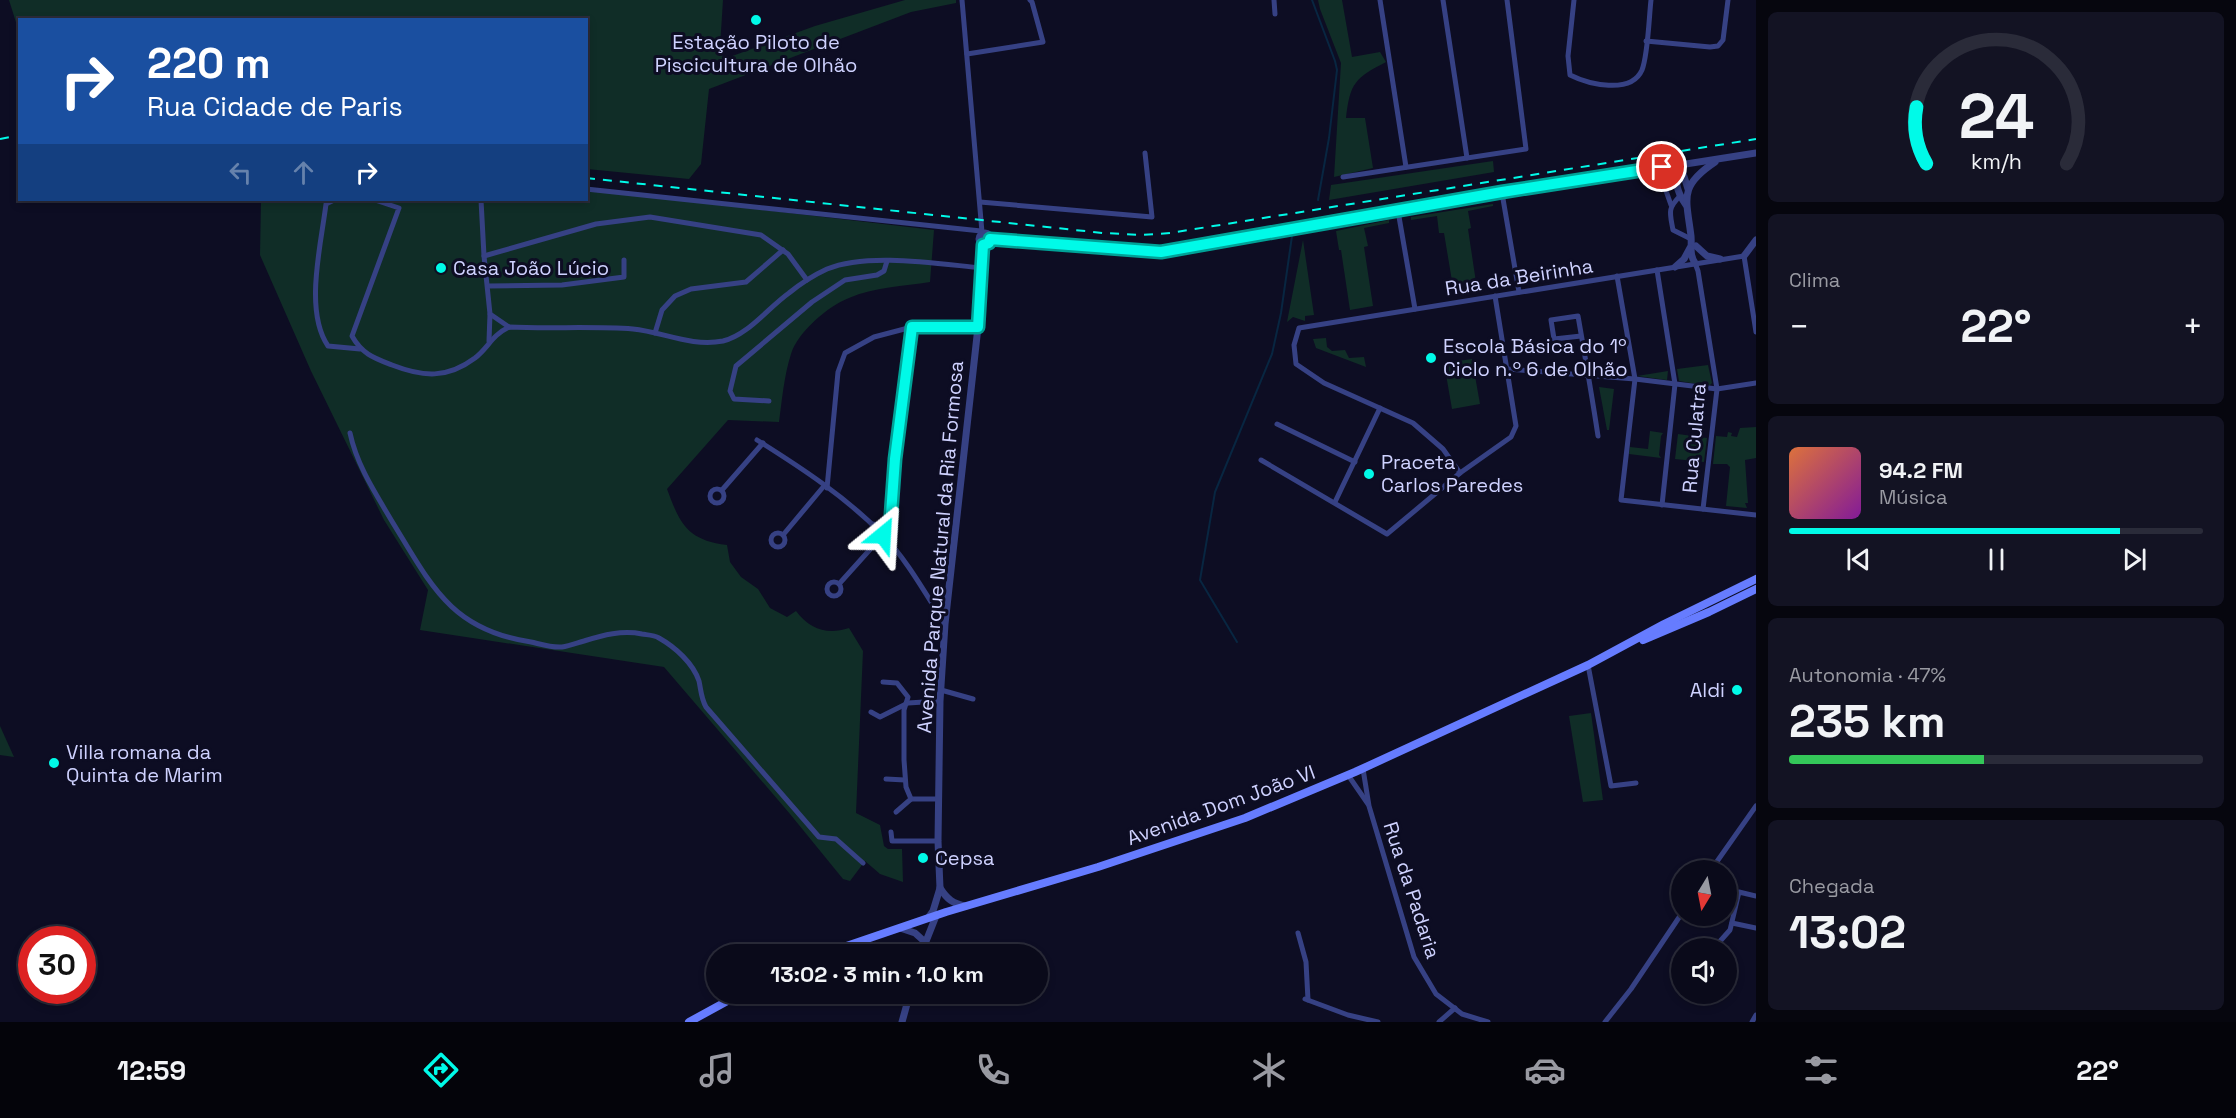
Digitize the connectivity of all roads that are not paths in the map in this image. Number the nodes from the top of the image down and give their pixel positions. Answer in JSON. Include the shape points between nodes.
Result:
{"nodes":[{"id":1,"x":962,"y":0,"type":"edge"},
{"id":2,"x":1030,"y":0,"type":"edge"},
{"id":3,"x":1275,"y":0,"type":"edge"},
{"id":4,"x":1380,"y":0,"type":"edge"},
{"id":5,"x":1443,"y":0,"type":"edge"},
{"id":6,"x":1507,"y":0,"type":"edge"},
{"id":7,"x":1574,"y":0,"type":"edge"},
{"id":8,"x":1652,"y":0,"type":"edge"},
{"id":9,"x":1728,"y":0,"type":"edge"},
{"id":10,"x":1275,"y":14,"type":"dead end"},
{"id":11,"x":1646,"y":41,"type":"junction"},
{"id":12,"x":967,"y":54,"type":"junction"},
{"id":13,"x":1145,"y":153,"type":"dead end"},
{"id":14,"x":1756,"y":153,"type":"edge"},
{"id":15,"x":1467,"y":158,"type":"junction"},
{"id":16,"x":1717,"y":160,"type":"junction"},
{"id":17,"x":1680,"y":164,"type":"junction"},
{"id":18,"x":1406,"y":167,"type":"junction"},
{"id":19,"x":1662,"y":167,"type":"junction"},
{"id":20,"x":1343,"y":177,"type":"dead end"},
{"id":21,"x":1676,"y":183,"type":"junction"},
{"id":22,"x":1665,"y":188,"type":"dead end"},
{"id":23,"x":588,"y":189,"type":"edge"},
{"id":24,"x":1502,"y":192,"type":"junction"},
{"id":25,"x":1688,"y":192,"type":"junction"},
{"id":26,"x":1680,"y":196,"type":"junction"},
{"id":27,"x":332,"y":201,"type":"edge"},
{"id":28,"x":378,"y":201,"type":"edge"},
{"id":29,"x":481,"y":201,"type":"edge"},
{"id":30,"x":980,"y":202,"type":"junction"},
{"id":31,"x":1671,"y":205,"type":"junction"},
{"id":32,"x":1686,"y":205,"type":"junction"},
{"id":33,"x":1398,"y":211,"type":"junction"},
{"id":34,"x":982,"y":232,"type":"junction"},
{"id":35,"x":990,"y":239,"type":"junction"},
{"id":36,"x":1756,"y":240,"type":"edge"},
{"id":37,"x":1692,"y":244,"type":"junction"},
{"id":38,"x":983,"y":245,"type":"junction"},
{"id":39,"x":783,"y":250,"type":"junction"},
{"id":40,"x":1744,"y":255,"type":"junction"},
{"id":41,"x":484,"y":256,"type":"junction"},
{"id":42,"x":624,"y":260,"type":"dead end"},
{"id":43,"x":1720,"y":260,"type":"junction"},
{"id":44,"x":887,"y":261,"type":"junction"},
{"id":45,"x":1695,"y":263,"type":"junction"},
{"id":46,"x":1675,"y":267,"type":"junction"},
{"id":47,"x":982,"y":268,"type":"junction"},
{"id":48,"x":1657,"y":270,"type":"junction"},
{"id":49,"x":1617,"y":276,"type":"junction"},
{"id":50,"x":807,"y":280,"type":"junction"},
{"id":51,"x":488,"y":286,"type":"junction"},
{"id":52,"x":1519,"y":292,"type":"junction"},
{"id":53,"x":1495,"y":296,"type":"junction"},
{"id":54,"x":1415,"y":309,"type":"junction"},
{"id":55,"x":490,"y":314,"type":"junction"},
{"id":56,"x":509,"y":327,"type":"junction"},
{"id":57,"x":912,"y":327,"type":"junction"},
{"id":58,"x":978,"y":327,"type":"junction"},
{"id":59,"x":1756,"y":332,"type":"edge"},
{"id":60,"x":655,"y":333,"type":"junction"},
{"id":61,"x":1581,"y":336,"type":"junction"},
{"id":62,"x":489,"y":341,"type":"junction"},
{"id":63,"x":360,"y":349,"type":"junction"},
{"id":64,"x":1508,"y":369,"type":"junction"},
{"id":65,"x":1588,"y":376,"type":"junction"},
{"id":66,"x":1635,"y":379,"type":"junction"},
{"id":67,"x":1756,"y":383,"type":"edge"},
{"id":68,"x":1675,"y":384,"type":"junction"},
{"id":69,"x":1717,"y":389,"type":"junction"},
{"id":70,"x":769,"y":401,"type":"dead end"},
{"id":71,"x":1380,"y":408,"type":"junction"},
{"id":72,"x":1276,"y":424,"type":"dead end"},
{"id":73,"x":351,"y":433,"type":"dead end"},
{"id":74,"x":1598,"y":436,"type":"dead end"},
{"id":75,"x":1261,"y":460,"type":"dead end"},
{"id":76,"x":1354,"y":462,"type":"junction"},
{"id":77,"x":1460,"y":473,"type":"junction"},
{"id":78,"x":825,"y":487,"type":"junction"},
{"id":79,"x":722,"y":490,"type":"dead end"},
{"id":80,"x":1335,"y":502,"type":"junction"},
{"id":81,"x":1662,"y":505,"type":"junction"},
{"id":82,"x":1703,"y":509,"type":"junction"},
{"id":83,"x":891,"y":516,"type":"junction"},
{"id":84,"x":1756,"y":516,"type":"edge"},
{"id":85,"x":872,"y":524,"type":"junction"},
{"id":86,"x":783,"y":535,"type":"dead end"},
{"id":87,"x":883,"y":535,"type":"junction"},
{"id":88,"x":889,"y":542,"type":"junction"},
{"id":89,"x":1756,"y":579,"type":"edge"},
{"id":90,"x":839,"y":584,"type":"dead end"},
{"id":91,"x":1756,"y":589,"type":"edge"},
{"id":92,"x":945,"y":624,"type":"junction"},
{"id":93,"x":1617,"y":651,"type":"junction"},
{"id":94,"x":1588,"y":665,"type":"junction"},
{"id":95,"x":883,"y":682,"type":"dead end"},
{"id":96,"x":941,"y":690,"type":"junction"},
{"id":97,"x":973,"y":699,"type":"dead end"},
{"id":98,"x":940,"y":701,"type":"junction"},
{"id":99,"x":908,"y":703,"type":"junction"},
{"id":100,"x":871,"y":712,"type":"dead end"},
{"id":101,"x":1363,"y":769,"type":"junction"},
{"id":102,"x":1348,"y":775,"type":"junction"},
{"id":103,"x":886,"y":779,"type":"dead end"},
{"id":104,"x":905,"y":780,"type":"junction"},
{"id":105,"x":1636,"y":783,"type":"dead end"},
{"id":106,"x":911,"y":799,"type":"junction"},
{"id":107,"x":938,"y":799,"type":"junction"},
{"id":108,"x":1369,"y":806,"type":"junction"},
{"id":109,"x":1756,"y":806,"type":"edge"},
{"id":110,"x":896,"y":812,"type":"dead end"},
{"id":111,"x":891,"y":832,"type":"dead end"},
{"id":112,"x":938,"y":841,"type":"junction"},
{"id":113,"x":1718,"y":860,"type":"edge"},
{"id":114,"x":863,"y":863,"type":"dead end"},
{"id":115,"x":940,"y":888,"type":"junction"},
{"id":116,"x":1756,"y":896,"type":"edge"},
{"id":117,"x":946,"y":898,"type":"junction"},
{"id":118,"x":937,"y":900,"type":"junction"},
{"id":119,"x":1737,"y":901,"type":"edge"},
{"id":120,"x":969,"y":906,"type":"junction"},
{"id":121,"x":946,"y":912,"type":"junction"},
{"id":122,"x":929,"y":918,"type":"junction"},
{"id":123,"x":1737,"y":924,"type":"edge"},
{"id":124,"x":1673,"y":926,"type":"edge"},
{"id":125,"x":900,"y":928,"type":"junction"},
{"id":126,"x":1756,"y":928,"type":"edge"},
{"id":127,"x":1298,"y":933,"type":"dead end"},
{"id":128,"x":927,"y":934,"type":"junction"},
{"id":129,"x":922,"y":940,"type":"junction"},
{"id":130,"x":853,"y":944,"type":"edge"},
{"id":131,"x":922,"y":944,"type":"edge"},
{"id":132,"x":722,"y":1004,"type":"edge"},
{"id":133,"x":907,"y":1004,"type":"edge"},
{"id":134,"x":1455,"y":1008,"type":"junction"},
{"id":135,"x":1756,"y":1015,"type":"edge"},
{"id":136,"x":689,"y":1022,"type":"edge"},
{"id":137,"x":902,"y":1022,"type":"edge"},
{"id":138,"x":1378,"y":1022,"type":"edge"},
{"id":139,"x":1439,"y":1022,"type":"edge"},
{"id":140,"x":1488,"y":1022,"type":"edge"},
{"id":141,"x":1605,"y":1022,"type":"edge"},
{"id":142,"x":1752,"y":1022,"type":"edge"}],
"edges":[{"from":1,"to":12,"type":"street"},
{"from":2,"to":12,"type":"street","via":[[1043,42]]},
{"from":3,"to":10,"type":"street"},
{"from":4,"to":18,"type":"street"},
{"from":5,"to":15,"type":"street"},
{"from":6,"to":15,"type":"street","via":[[1526,149]]},
{"from":7,"to":11,"type":"street","via":[[1568,56],[1570,75],[1584,82],[1631,82],[1641,71]]},
{"from":8,"to":11,"type":"street"},
{"from":9,"to":11,"type":"street","via":[[1723,40],[1718,46]]},
{"from":12,"to":30,"type":"street"},
{"from":13,"to":30,"type":"street","via":[[1152,216]]},
{"from":14,"to":16,"type":"street"},
{"from":15,"to":18,"type":"street"},
{"from":16,"to":17,"type":"street"},
{"from":16,"to":25,"type":"street","via":[[1696,174]]},
{"from":17,"to":19,"type":"street"},
{"from":17,"to":21,"type":"street"},
{"from":17,"to":25,"type":"street"},
{"from":18,"to":20,"type":"street"},
{"from":19,"to":21,"type":"street","via":[[1671,172]]},
{"from":19,"to":24,"type":"street"},
{"from":21,"to":26,"type":"street"},
{"from":22,"to":31,"type":"street"},
{"from":23,"to":34,"type":"street"},
{"from":24,"to":33,"type":"street"},
{"from":24,"to":52,"type":"street"},
{"from":25,"to":32,"type":"street"},
{"from":26,"to":31,"type":"street"},
{"from":26,"to":32,"type":"street"},
{"from":27,"to":63,"type":"street","via":[[326,204],[314,305],[321,335],[328,346]]},
{"from":28,"to":63,"type":"street","via":[[399,208],[352,336]]},
{"from":29,"to":41,"type":"street"},
{"from":30,"to":34,"type":"street"},
{"from":31,"to":37,"type":"street","via":[[1673,230]]},
{"from":32,"to":37,"type":"street"},
{"from":33,"to":35,"type":"street","via":[[1161,252]]},
{"from":33,"to":54,"type":"street"},
{"from":34,"to":35,"type":"street"},
{"from":34,"to":38,"type":"street","via":[[979,239]]},
{"from":35,"to":38,"type":"street"},
{"from":36,"to":40,"type":"street"},
{"from":37,"to":43,"type":"street"},
{"from":37,"to":45,"type":"street","via":[[1691,257]]},
{"from":37,"to":46,"type":"street"},
{"from":38,"to":47,"type":"street","name":"Avenida Parque Natural da Ria Formosa"},
{"from":39,"to":41,"type":"street","via":[[761,235],[650,217],[596,224]]},
{"from":39,"to":50,"type":"street"},
{"from":39,"to":60,"type":"street","via":[[746,282],[691,289],[675,296],[662,310]]},
{"from":40,"to":43,"type":"street","name":"Rua da Beirinha"},
{"from":40,"to":59,"type":"street"},
{"from":41,"to":51,"type":"street"},
{"from":42,"to":51,"type":"street","via":[[624,277],[562,285]]},
{"from":43,"to":45,"type":"street","name":"Rua da Beirinha"},
{"from":44,"to":47,"type":"street"},
{"from":44,"to":50,"type":"street","via":[[829,268]]},
{"from":44,"to":70,"type":"street","via":[[884,271],[877,275],[845,280],[812,302],[736,366],[730,391],[734,399]]},
{"from":45,"to":46,"type":"street","name":"Rua da Beirinha"},
{"from":45,"to":69,"type":"street","name":"Rua Culatra"},
{"from":46,"to":48,"type":"street","name":"Rua da Beirinha"},
{"from":47,"to":58,"type":"street","name":"Avenida Parque Natural da Ria Formosa"},
{"from":48,"to":49,"type":"street","name":"Rua da Beirinha"},
{"from":48,"to":68,"type":"street"},
{"from":49,"to":52,"type":"street","name":"Rua da Beirinha"},
{"from":49,"to":66,"type":"street"},
{"from":50,"to":60,"type":"street","via":[[738,335],[724,341],[706,343]]},
{"from":51,"to":55,"type":"street"},
{"from":52,"to":53,"type":"street","name":"Rua da Beirinha"},
{"from":53,"to":54,"type":"street","name":"Rua da Beirinha"},
{"from":53,"to":64,"type":"street"},
{"from":54,"to":71,"type":"street","name":"Rua da Beirinha","via":[[1299,328],[1294,345],[1296,364],[1324,383]]},
{"from":55,"to":56,"type":"street"},
{"from":55,"to":62,"type":"street"},
{"from":56,"to":60,"type":"street","via":[[634,329]]},
{"from":56,"to":62,"type":"street"},
{"from":57,"to":58,"type":"street"},
{"from":57,"to":78,"type":"street","via":[[874,337],[845,353],[838,372]]},
{"from":57,"to":83,"type":"street"},
{"from":58,"to":92,"type":"street","name":"Avenida Parque Natural da Ria Formosa"},
{"from":61,"to":61,"type":"street","via":[[1578,316],[1551,320],[1554,339]]},
{"from":61,"to":65,"type":"street"},
{"from":62,"to":63,"type":"street","via":[[476,357],[445,374],[410,372]]},
{"from":64,"to":65,"type":"street"},
{"from":64,"to":77,"type":"street","via":[[1516,426],[1511,437]]},
{"from":65,"to":66,"type":"street"},
{"from":65,"to":74,"type":"street"},
{"from":66,"to":68,"type":"street"},
{"from":66,"to":81,"type":"street","via":[[1621,500]]},
{"from":67,"to":69,"type":"street"},
{"from":68,"to":69,"type":"street"},
{"from":68,"to":81,"type":"street"},
{"from":69,"to":82,"type":"street","name":"Rua Culatra"},
{"from":71,"to":76,"type":"street"},
{"from":71,"to":77,"type":"street","via":[[1413,423],[1443,450]]},
{"from":72,"to":76,"type":"street"},
{"from":73,"to":114,"type":"street","via":[[366,476],[416,564],[456,612],[475,626],[511,639],[562,647],[629,632],[657,637],[691,666],[706,707],[808,826],[819,837],[836,839]]},
{"from":75,"to":80,"type":"street"},
{"from":76,"to":80,"type":"street"},
{"from":77,"to":80,"type":"street","via":[[1387,534]]},
{"from":78,"to":79,"type":"street","via":[[760,441]]},
{"from":78,"to":85,"type":"street"},
{"from":78,"to":86,"type":"street"},
{"from":81,"to":82,"type":"street"},
{"from":82,"to":84,"type":"street"},
{"from":83,"to":85,"type":"street","via":[[880,525]]},
{"from":83,"to":88,"type":"street"},
{"from":85,"to":87,"type":"street"},
{"from":87,"to":88,"type":"street"},
{"from":87,"to":90,"type":"street"},
{"from":88,"to":92,"type":"street"},
{"from":89,"to":93,"type":"main road","name":"Avenida Dom João VI"},
{"from":91,"to":93,"type":"main road","name":"Avenida Dom João VI"},
{"from":92,"to":96,"type":"street","name":"Avenida Parque Natural da Ria Formosa"},
{"from":93,"to":94,"type":"main road","name":"Avenida Dom João VI"},
{"from":94,"to":101,"type":"main road","name":"Avenida Dom João VI"},
{"from":94,"to":105,"type":"street","via":[[1611,786]]},
{"from":95,"to":99,"type":"street","via":[[897,683]]},
{"from":96,"to":97,"type":"street"},
{"from":96,"to":98,"type":"street","name":"Avenida Parque Natural da Ria Formosa"},
{"from":98,"to":99,"type":"street"},
{"from":98,"to":107,"type":"street","name":"Avenida Parque Natural da Ria Formosa"},
{"from":99,"to":100,"type":"street","via":[[880,717]]},
{"from":99,"to":104,"type":"street","via":[[904,710]]},
{"from":101,"to":102,"type":"main road","name":"Avenida Dom João VI"},
{"from":101,"to":108,"type":"street"},
{"from":102,"to":108,"type":"street"},
{"from":102,"to":120,"type":"main road","name":"Avenida Dom João VI","via":[[1245,818]]},
{"from":103,"to":104,"type":"street"},
{"from":104,"to":106,"type":"street"},
{"from":106,"to":107,"type":"street"},
{"from":106,"to":110,"type":"street"},
{"from":107,"to":112,"type":"street","name":"Avenida Parque Natural da Ria Formosa"},
{"from":108,"to":134,"type":"street","name":"Rua da Padaria","via":[[1414,957],[1436,994]]},
{"from":109,"to":113,"type":"street"},
{"from":111,"to":112,"type":"street","via":[[892,841]]},
{"from":112,"to":115,"type":"street","name":"Avenida Parque Natural da Ria Formosa"},
{"from":115,"to":117,"type":"street"},
{"from":115,"to":118,"type":"street"},
{"from":116,"to":119,"type":"street","via":[[1739,892]]},
{"from":117,"to":120,"type":"street"},
{"from":117,"to":121,"type":"street"},
{"from":118,"to":121,"type":"street"},
{"from":118,"to":122,"type":"street"},
{"from":120,"to":121,"type":"main road","name":"Avenida Dom João VI"},
{"from":121,"to":122,"type":"main road","name":"Avenida Dom João VI"},
{"from":122,"to":125,"type":"main road","name":"Avenida Dom João VI"},
{"from":122,"to":128,"type":"street"},
{"from":122,"to":128,"type":"street"},
{"from":122,"to":129,"type":"street"},
{"from":123,"to":126,"type":"street"},
{"from":124,"to":141,"type":"street"},
{"from":125,"to":129,"type":"street"},
{"from":125,"to":130,"type":"main road","name":"Avenida Dom João VI"},
{"from":127,"to":138,"type":"street","via":[[1306,962],[1306,1000]]},
{"from":128,"to":129,"type":"street"},
{"from":129,"to":131,"type":"street"},
{"from":132,"to":136,"type":"main road"},
{"from":133,"to":137,"type":"street"},
{"from":134,"to":139,"type":"street"},
{"from":134,"to":140,"type":"street","name":"Rua da Padaria"},
{"from":135,"to":142,"type":"street"}]}
